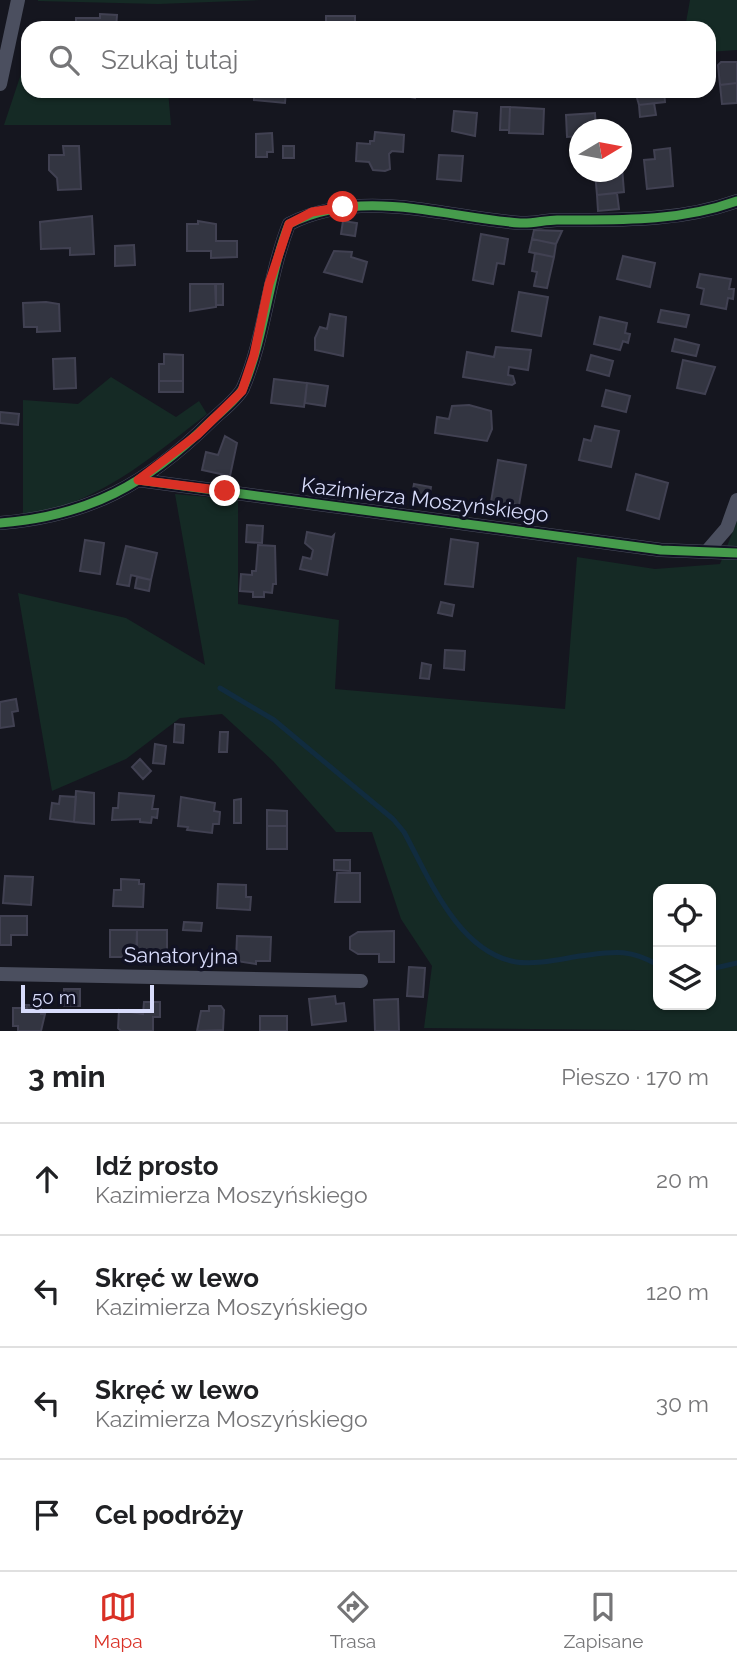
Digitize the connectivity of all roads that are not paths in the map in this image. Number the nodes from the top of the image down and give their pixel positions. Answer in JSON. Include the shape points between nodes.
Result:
{"nodes":[{"id":1,"x":18,"y":0,"type":"edge"},
{"id":2,"x":0,"y":84,"type":"edge"},
{"id":3,"x":737,"y":201,"type":"edge"},
{"id":4,"x":138,"y":480,"type":"junction"},
{"id":5,"x":737,"y":500,"type":"edge"},
{"id":6,"x":0,"y":523,"type":"edge"},
{"id":7,"x":708,"y":550,"type":"junction"},
{"id":8,"x":737,"y":553,"type":"edge"},
{"id":9,"x":0,"y":974,"type":"edge"},
{"id":10,"x":361,"y":981,"type":"dead end"}],
"edges":[{"from":1,"to":2,"type":"street"},
{"from":3,"to":4,"type":"street","via":[[651,220],[523,223],[369,205],[312,212],[289,224],[242,391],[197,435]]},
{"from":4,"to":6,"type":"street","via":[[98,503],[55,516]]},
{"from":4,"to":7,"type":"street","name":"Kazimierza Moszyńskiego","via":[[661,550]]},
{"from":5,"to":7,"type":"street","via":[[727,528]]},
{"from":7,"to":8,"type":"street","name":"Kazimierza Moszyńskiego"},
{"from":9,"to":10,"type":"street","name":"Sanatoryjna"}]}
